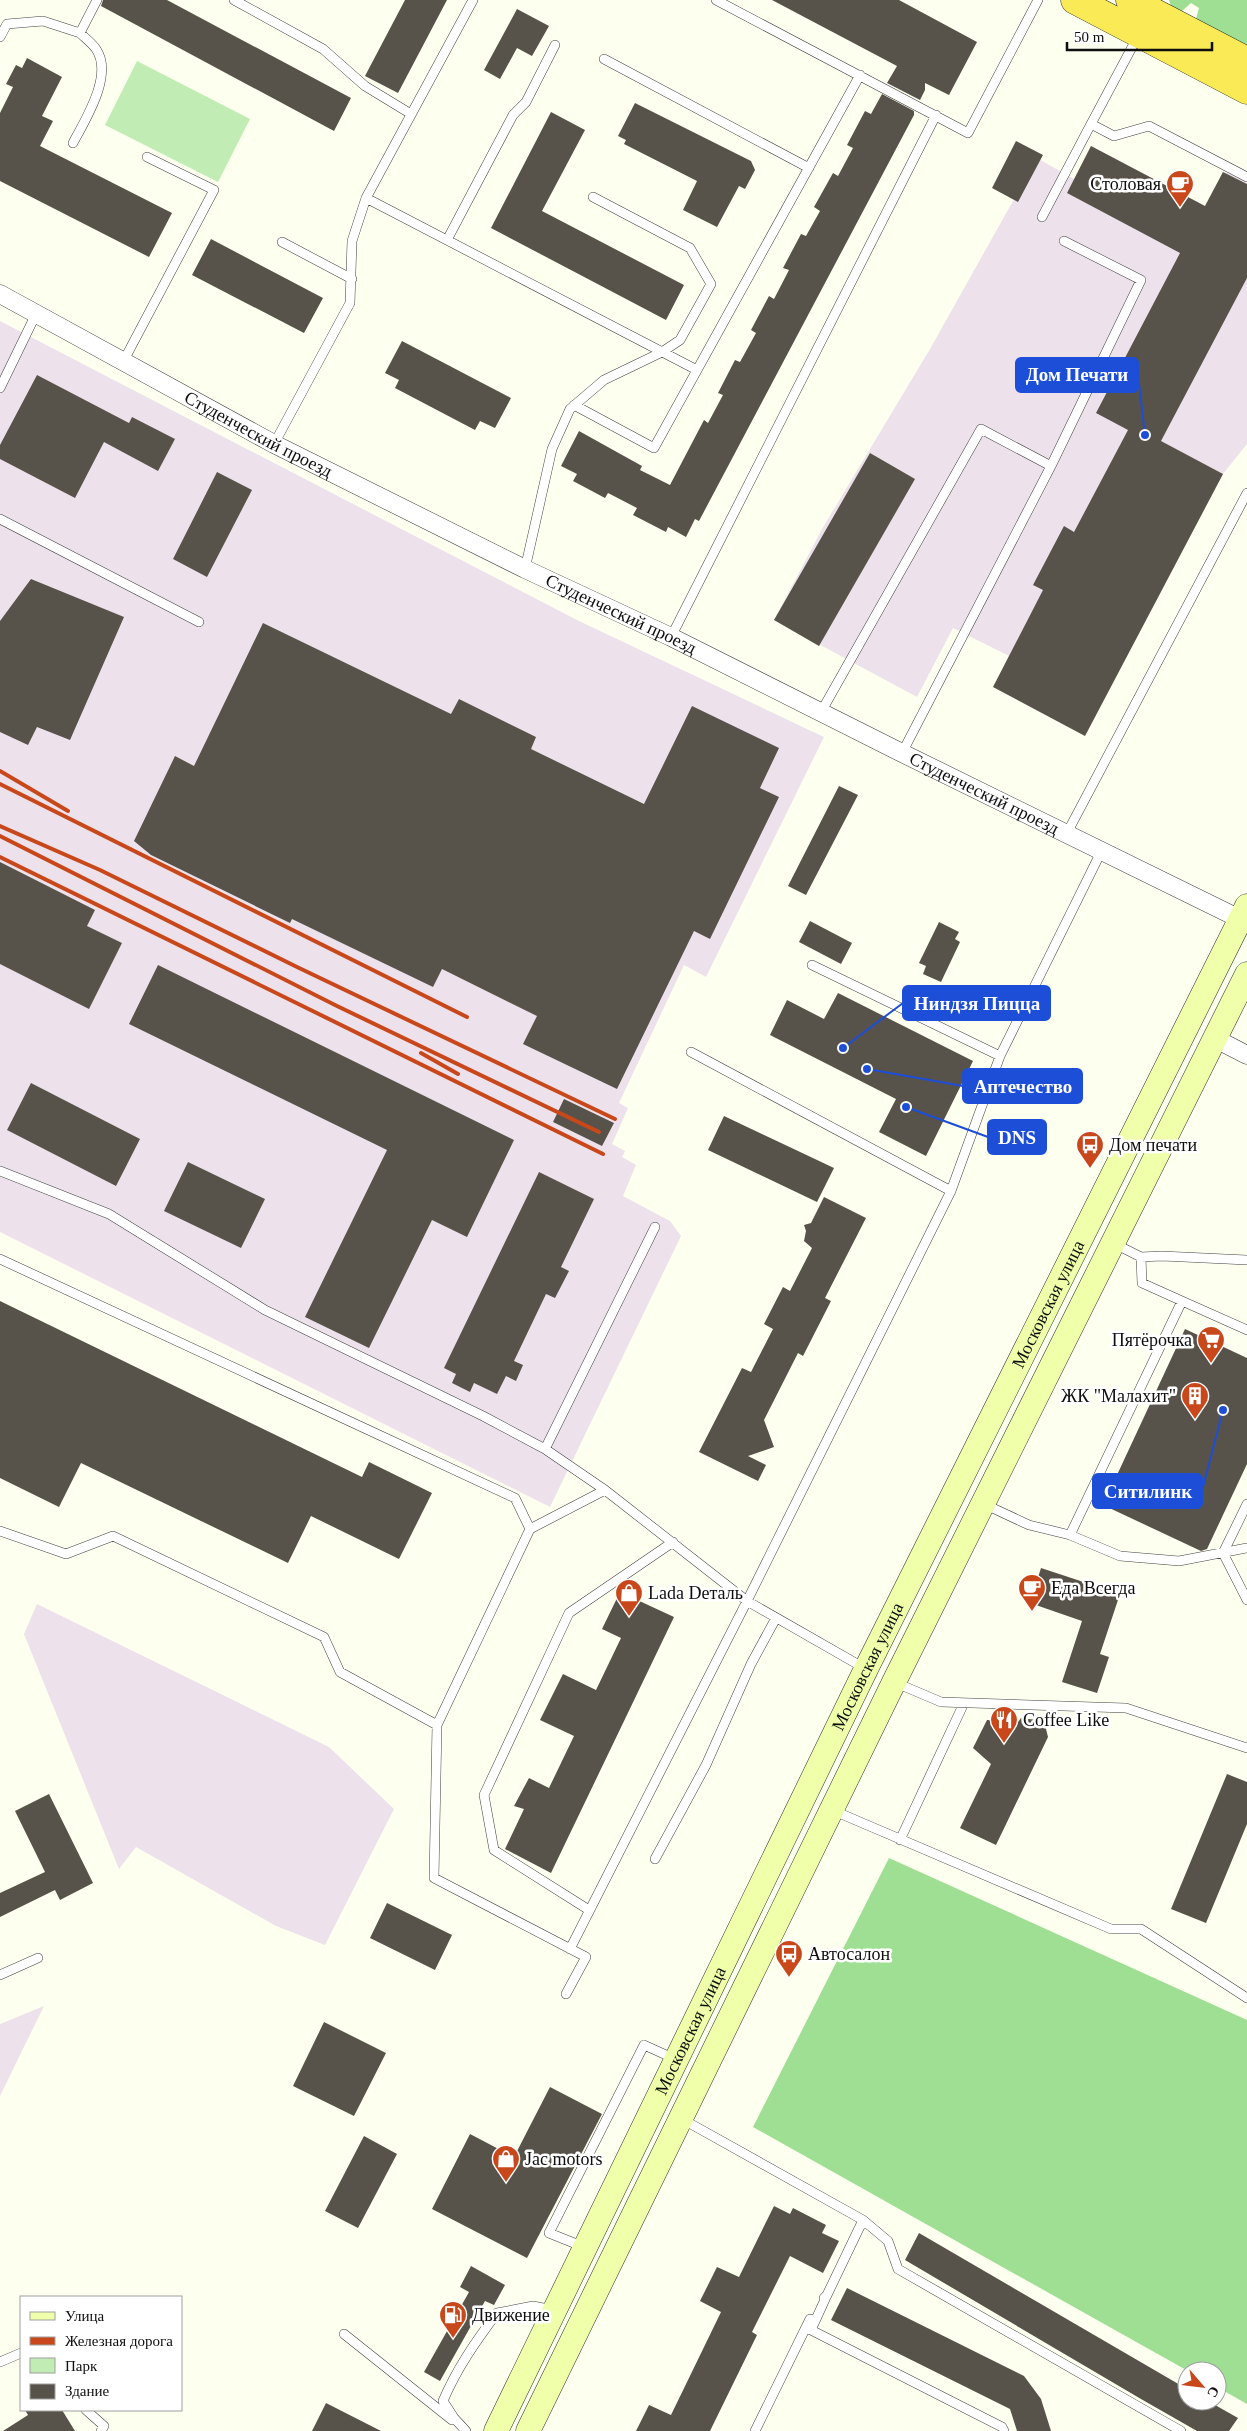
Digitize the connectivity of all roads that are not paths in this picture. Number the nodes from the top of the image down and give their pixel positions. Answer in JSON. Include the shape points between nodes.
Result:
{"nodes":[{"id":1,"x":96,"y":0,"type":"edge"},
{"id":2,"x":234,"y":0,"type":"edge"},
{"id":3,"x":473,"y":0,"type":"edge"},
{"id":4,"x":716,"y":0,"type":"edge"},
{"id":5,"x":1038,"y":0,"type":"edge"},
{"id":6,"x":1075,"y":0,"type":"edge"},
{"id":7,"x":1130,"y":0,"type":"edge"},
{"id":8,"x":4,"y":22,"type":"edge"},
{"id":9,"x":80,"y":33,"type":"junction"},
{"id":10,"x":1139,"y":34,"type":"junction"},
{"id":11,"x":0,"y":37,"type":"edge"},
{"id":12,"x":555,"y":46,"type":"dead end"},
{"id":13,"x":604,"y":58,"type":"dead end"},
{"id":14,"x":1247,"y":61,"type":"edge"},
{"id":15,"x":860,"y":75,"type":"junction"},
{"id":16,"x":1247,"y":90,"type":"edge"},
{"id":17,"x":411,"y":114,"type":"junction"},
{"id":18,"x":936,"y":115,"type":"junction"},
{"id":19,"x":1091,"y":124,"type":"junction"},
{"id":20,"x":73,"y":144,"type":"dead end"},
{"id":21,"x":148,"y":157,"type":"dead end"},
{"id":22,"x":809,"y":168,"type":"junction"},
{"id":23,"x":1247,"y":177,"type":"edge"},
{"id":24,"x":592,"y":197,"type":"dead end"},
{"id":25,"x":366,"y":198,"type":"junction"},
{"id":26,"x":1042,"y":218,"type":"dead end"},
{"id":27,"x":447,"y":240,"type":"junction"},
{"id":28,"x":1064,"y":241,"type":"dead end"},
{"id":29,"x":282,"y":242,"type":"dead end"},
{"id":30,"x":352,"y":279,"type":"junction"},
{"id":31,"x":0,"y":294,"type":"edge"},
{"id":32,"x":36,"y":314,"type":"junction"},
{"id":33,"x":662,"y":352,"type":"junction"},
{"id":34,"x":123,"y":362,"type":"junction"},
{"id":35,"x":697,"y":370,"type":"junction"},
{"id":36,"x":0,"y":388,"type":"edge"},
{"id":37,"x":574,"y":405,"type":"junction"},
{"id":38,"x":274,"y":444,"type":"junction"},
{"id":39,"x":1051,"y":466,"type":"junction"},
{"id":40,"x":1247,"y":493,"type":"edge"},
{"id":41,"x":0,"y":519,"type":"edge"},
{"id":42,"x":525,"y":569,"type":"junction"},
{"id":43,"x":199,"y":622,"type":"dead end"},
{"id":44,"x":672,"y":637,"type":"junction"},
{"id":45,"x":821,"y":712,"type":"junction"},
{"id":46,"x":902,"y":753,"type":"junction"},
{"id":47,"x":1067,"y":833,"type":"junction"},
{"id":48,"x":1102,"y":850,"type":"junction"},
{"id":49,"x":1245,"y":916,"type":"edge"},
{"id":50,"x":812,"y":965,"type":"dead end"},
{"id":51,"x":1247,"y":974,"type":"edge"},
{"id":52,"x":1214,"y":1038,"type":"junction"},
{"id":53,"x":691,"y":1052,"type":"dead end"},
{"id":54,"x":1247,"y":1055,"type":"edge"},
{"id":55,"x":1000,"y":1056,"type":"junction"},
{"id":56,"x":0,"y":1170,"type":"edge"},
{"id":57,"x":951,"y":1191,"type":"junction"},
{"id":58,"x":655,"y":1227,"type":"dead end"},
{"id":59,"x":1112,"y":1243,"type":"junction"},
{"id":60,"x":1141,"y":1257,"type":"junction"},
{"id":61,"x":0,"y":1259,"type":"edge"},
{"id":62,"x":1247,"y":1260,"type":"edge"},
{"id":63,"x":1182,"y":1301,"type":"junction"},
{"id":64,"x":1247,"y":1330,"type":"edge"},
{"id":65,"x":545,"y":1449,"type":"junction"},
{"id":66,"x":605,"y":1490,"type":"junction"},
{"id":67,"x":984,"y":1504,"type":"junction"},
{"id":68,"x":1247,"y":1504,"type":"edge"},
{"id":69,"x":530,"y":1529,"type":"junction"},
{"id":70,"x":0,"y":1531,"type":"edge"},
{"id":71,"x":1070,"y":1535,"type":"junction"},
{"id":72,"x":673,"y":1542,"type":"junction"},
{"id":73,"x":1247,"y":1548,"type":"edge"},
{"id":74,"x":1223,"y":1553,"type":"junction"},
{"id":75,"x":1247,"y":1600,"type":"edge"},
{"id":76,"x":747,"y":1601,"type":"junction"},
{"id":77,"x":776,"y":1618,"type":"junction"},
{"id":78,"x":866,"y":1669,"type":"junction"},
{"id":79,"x":894,"y":1682,"type":"junction"},
{"id":80,"x":964,"y":1702,"type":"junction"},
{"id":81,"x":437,"y":1725,"type":"junction"},
{"id":82,"x":1247,"y":1748,"type":"edge"},
{"id":83,"x":832,"y":1810,"type":"junction"},
{"id":84,"x":900,"y":1840,"type":"junction"},
{"id":85,"x":655,"y":1860,"type":"dead end"},
{"id":86,"x":589,"y":1910,"type":"junction"},
{"id":87,"x":570,"y":1949,"type":"junction"},
{"id":88,"x":38,"y":1958,"type":"dead end"},
{"id":89,"x":0,"y":1975,"type":"edge"},
{"id":90,"x":566,"y":1994,"type":"dead end"},
{"id":91,"x":1247,"y":1998,"type":"edge"},
{"id":92,"x":675,"y":2059,"type":"junction"},
{"id":93,"x":682,"y":2119,"type":"junction"},
{"id":94,"x":863,"y":2220,"type":"junction"},
{"id":95,"x":584,"y":2247,"type":"junction"},
{"id":96,"x":827,"y":2295,"type":"junction"},
{"id":97,"x":553,"y":2310,"type":"junction"},
{"id":98,"x":344,"y":2334,"type":"dead end"},
{"id":99,"x":20,"y":2352,"type":"edge"},
{"id":100,"x":0,"y":2362,"type":"edge"},
{"id":101,"x":87,"y":2411,"type":"edge"},
{"id":102,"x":1002,"y":2430,"type":"edge"},
{"id":103,"x":101,"y":2431,"type":"edge"},
{"id":104,"x":466,"y":2431,"type":"edge"},
{"id":105,"x":496,"y":2431,"type":"edge"},
{"id":106,"x":528,"y":2431,"type":"edge"},
{"id":107,"x":755,"y":2431,"type":"edge"},
{"id":108,"x":1182,"y":2431,"type":"edge"}],
"edges":[{"from":1,"to":9,"type":"lane"},
{"from":2,"to":17,"type":"lane","via":[[323,49],[365,86]]},
{"from":3,"to":17,"type":"lane"},
{"from":4,"to":15,"type":"lane"},
{"from":5,"to":18,"type":"lane","via":[[968,133]]},
{"from":6,"to":10,"type":"highway"},
{"from":7,"to":14,"type":"highway"},
{"from":8,"to":9,"type":"lane","via":[[43,21]]},
{"from":8,"to":11,"type":"lane"},
{"from":9,"to":20,"type":"lane","via":[[97,51],[101,71],[99,91]]},
{"from":10,"to":16,"type":"highway"},
{"from":10,"to":19,"type":"lane"},
{"from":12,"to":27,"type":"lane","via":[[526,102],[513,115]]},
{"from":13,"to":22,"type":"lane"},
{"from":15,"to":18,"type":"lane"},
{"from":15,"to":22,"type":"lane"},
{"from":17,"to":25,"type":"lane"},
{"from":18,"to":44,"type":"lane"},
{"from":19,"to":23,"type":"lane","via":[[1114,136],[1149,126]]},
{"from":19,"to":26,"type":"lane"},
{"from":21,"to":34,"type":"lane","via":[[214,190]]},
{"from":22,"to":35,"type":"lane"},
{"from":24,"to":33,"type":"lane","via":[[690,248],[712,284],[680,340]]},
{"from":25,"to":27,"type":"lane"},
{"from":25,"to":30,"type":"lane","via":[[352,241]]},
{"from":27,"to":33,"type":"lane"},
{"from":28,"to":39,"type":"lane","via":[[1141,280]]},
{"from":29,"to":30,"type":"lane"},
{"from":30,"to":38,"type":"lane","via":[[350,303]]},
{"from":31,"to":32,"type":"street","name":"Студенческий проезд"},
{"from":32,"to":34,"type":"street","name":"Студенческий проезд"},
{"from":32,"to":36,"type":"lane"},
{"from":33,"to":35,"type":"lane"},
{"from":33,"to":37,"type":"lane","via":[[604,380]]},
{"from":34,"to":38,"type":"street","name":"Студенческий проезд"},
{"from":35,"to":37,"type":"lane","via":[[654,448]]},
{"from":37,"to":42,"type":"lane","via":[[561,425],[552,449]]},
{"from":38,"to":42,"type":"street","name":"Студенческий проезд"},
{"from":39,"to":45,"type":"lane","via":[[981,429]]},
{"from":39,"to":46,"type":"lane"},
{"from":40,"to":47,"type":"lane"},
{"from":41,"to":43,"type":"lane"},
{"from":42,"to":44,"type":"street","name":"Студенческий проезд"},
{"from":44,"to":45,"type":"street","name":"Студенческий проезд"},
{"from":45,"to":46,"type":"street","name":"Студенческий проезд"},
{"from":46,"to":47,"type":"street","name":"Студенческий проезд"},
{"from":47,"to":48,"type":"street","name":"Студенческий проезд"},
{"from":48,"to":49,"type":"street","name":"Студенческий проезд"},
{"from":48,"to":55,"type":"lane"},
{"from":49,"to":78,"type":"main road","name":"Московская улица"},
{"from":50,"to":55,"type":"lane"},
{"from":51,"to":52,"type":"main road","name":"Московская улица"},
{"from":52,"to":54,"type":"street"},
{"from":52,"to":59,"type":"main road","name":"Московская улица"},
{"from":53,"to":57,"type":"lane"},
{"from":55,"to":57,"type":"lane"},
{"from":56,"to":65,"type":"lane","via":[[109,1214],[260,1308]]},
{"from":57,"to":76,"type":"lane"},
{"from":58,"to":65,"type":"lane"},
{"from":59,"to":60,"type":"lane"},
{"from":59,"to":67,"type":"main road","name":"Московская улица"},
{"from":60,"to":62,"type":"lane"},
{"from":60,"to":63,"type":"lane","via":[[1142,1283]]},
{"from":61,"to":69,"type":"lane","via":[[515,1498]]},
{"from":63,"to":64,"type":"lane"},
{"from":63,"to":71,"type":"lane"},
{"from":65,"to":66,"type":"lane"},
{"from":66,"to":69,"type":"lane"},
{"from":66,"to":72,"type":"lane"},
{"from":67,"to":71,"type":"lane","via":[[1029,1525]]},
{"from":67,"to":79,"type":"main road","name":"Московская улица"},
{"from":68,"to":74,"type":"lane"},
{"from":69,"to":81,"type":"lane"},
{"from":70,"to":81,"type":"lane","via":[[66,1554],[113,1536],[324,1638],[340,1672]]},
{"from":71,"to":74,"type":"lane","via":[[1120,1556],[1179,1561]]},
{"from":72,"to":76,"type":"lane"},
{"from":72,"to":86,"type":"lane","via":[[569,1613],[484,1795],[494,1850]]},
{"from":73,"to":74,"type":"lane"},
{"from":74,"to":75,"type":"lane"},
{"from":76,"to":77,"type":"lane"},
{"from":76,"to":86,"type":"lane"},
{"from":77,"to":78,"type":"lane"},
{"from":77,"to":85,"type":"lane","via":[[706,1765]]},
{"from":78,"to":92,"type":"main road","name":"Московская улица"},
{"from":79,"to":80,"type":"lane","via":[[941,1702]]},
{"from":79,"to":83,"type":"main road","name":"Московская улица"},
{"from":80,"to":82,"type":"lane","via":[[1126,1708]]},
{"from":80,"to":84,"type":"lane"},
{"from":81,"to":87,"type":"lane","via":[[434,1878]]},
{"from":83,"to":84,"type":"lane"},
{"from":83,"to":93,"type":"main road","name":"Московская улица"},
{"from":84,"to":91,"type":"lane","via":[[1111,1929],[1141,1930]]},
{"from":86,"to":87,"type":"lane"},
{"from":87,"to":90,"type":"lane","via":[[586,1957]]},
{"from":88,"to":89,"type":"lane"},
{"from":92,"to":95,"type":"main road","name":"Московская улица"},
{"from":92,"to":95,"type":"lane","via":[[644,2045],[549,2233]]},
{"from":93,"to":94,"type":"lane"},
{"from":93,"to":106,"type":"main road","name":"Московская улица"},
{"from":94,"to":96,"type":"lane"},
{"from":94,"to":108,"type":"lane","via":[[888,2240],[898,2269]]},
{"from":95,"to":97,"type":"main road","name":"Московская улица"},
{"from":96,"to":102,"type":"lane","via":[[811,2330]]},
{"from":96,"to":107,"type":"lane","via":[[816,2305]]},
{"from":97,"to":104,"type":"lane","via":[[533,2306],[497,2313],[477,2338],[443,2401]]},
{"from":97,"to":105,"type":"main road","name":"Московская улица"},
{"from":98,"to":104,"type":"lane"},
{"from":99,"to":100,"type":"lane"},
{"from":101,"to":103,"type":"lane","via":[[104,2426]]}]}
